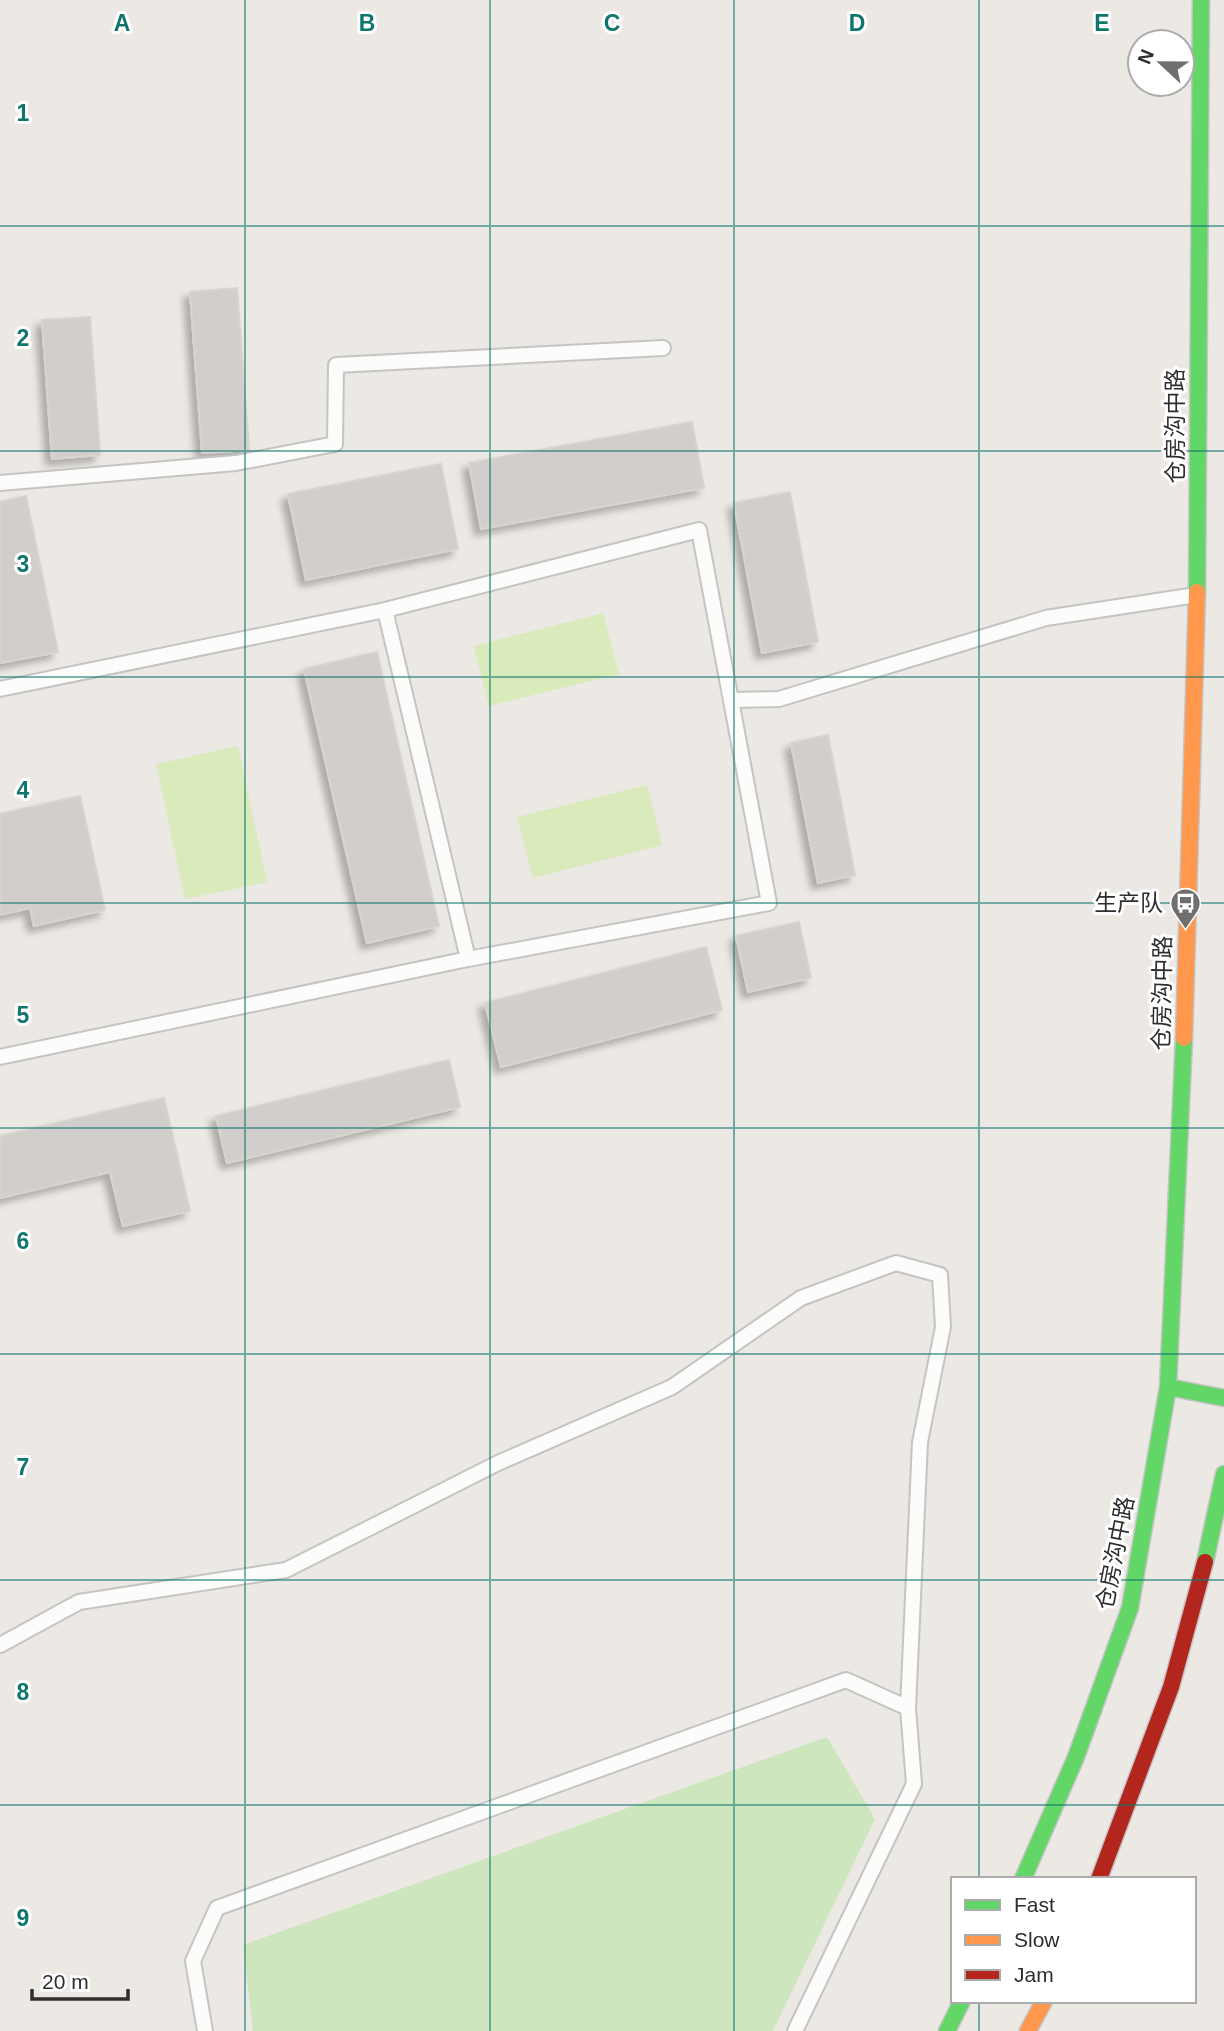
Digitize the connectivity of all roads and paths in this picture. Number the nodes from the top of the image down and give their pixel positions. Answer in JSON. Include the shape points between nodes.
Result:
{"nodes":[{"id":1,"x":1201,"y":0,"type":"edge"},
{"id":2,"x":663,"y":348,"type":"dead end"},
{"id":3,"x":0,"y":483,"type":"edge"},
{"id":4,"x":1197,"y":595,"type":"junction"},
{"id":5,"x":386,"y":610,"type":"junction"},
{"id":6,"x":0,"y":689,"type":"edge"},
{"id":7,"x":734,"y":700,"type":"junction"},
{"id":8,"x":468,"y":959,"type":"junction"},
{"id":9,"x":0,"y":1056,"type":"edge"},
{"id":10,"x":1168,"y":1387,"type":"junction"},
{"id":11,"x":1224,"y":1398,"type":"edge"},
{"id":12,"x":1224,"y":1474,"type":"edge"},
{"id":13,"x":0,"y":1645,"type":"edge"},
{"id":14,"x":908,"y":1708,"type":"junction"},
{"id":15,"x":1024,"y":1877,"type":"edge"},
{"id":16,"x":1100,"y":1877,"type":"edge"},
{"id":17,"x":961,"y":2003,"type":"edge"},
{"id":18,"x":1043,"y":2003,"type":"edge"},
{"id":19,"x":205,"y":2031,"type":"edge"},
{"id":20,"x":795,"y":2031,"type":"edge"},
{"id":21,"x":947,"y":2031,"type":"edge"},
{"id":22,"x":1028,"y":2031,"type":"edge"}],
"edges":[{"from":1,"to":4,"type":"main road","name":"仓房沟中路"},
{"from":2,"to":3,"type":"lane","via":[[335,365],[335,444],[236,463]]},
{"from":4,"to":7,"type":"lane","via":[[1046,618],[779,699]]},
{"from":4,"to":10,"type":"main road","name":"仓房沟中路","via":[[1184,1051]]},
{"from":5,"to":6,"type":"lane"},
{"from":5,"to":7,"type":"lane","via":[[699,530]]},
{"from":5,"to":8,"type":"lane"},
{"from":7,"to":8,"type":"lane","via":[[769,903]]},
{"from":8,"to":9,"type":"lane"},
{"from":10,"to":11,"type":"main road"},
{"from":10,"to":15,"type":"main road","name":"仓房沟中路","via":[[1130,1608],[1076,1757]]},
{"from":12,"to":16,"type":"main road","via":[[1171,1687]]},
{"from":13,"to":14,"type":"lane","via":[[79,1602],[286,1570],[498,1463],[672,1387],[801,1298],[896,1263],[940,1275],[943,1327],[920,1442]]},
{"from":14,"to":19,"type":"lane","via":[[846,1680],[217,1908],[193,1961]]},
{"from":14,"to":20,"type":"lane","via":[[914,1784]]},
{"from":17,"to":21,"type":"main road"},
{"from":18,"to":22,"type":"main road"}]}
